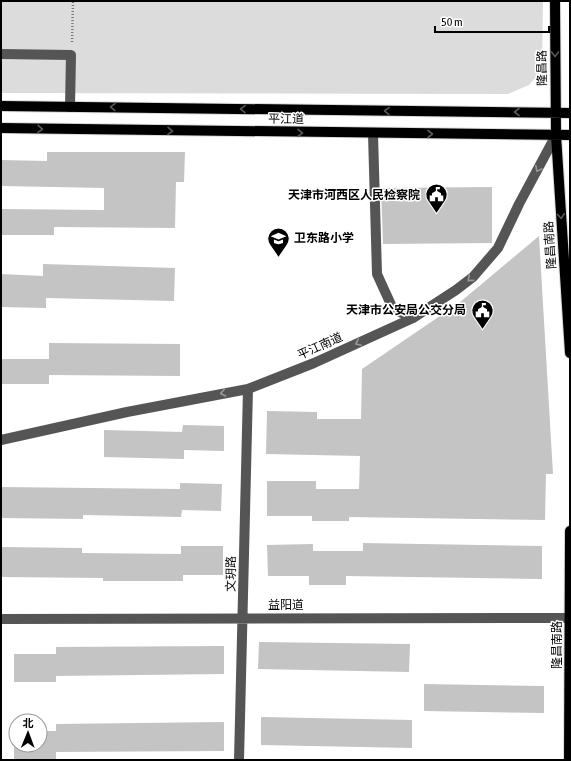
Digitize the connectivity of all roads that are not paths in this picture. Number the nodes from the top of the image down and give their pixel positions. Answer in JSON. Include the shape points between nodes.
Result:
{"nodes":[{"id":1,"x":555,"y":1,"type":"edge"},
{"id":2,"x":1,"y":54,"type":"edge"},
{"id":3,"x":1,"y":106,"type":"edge"},
{"id":4,"x":70,"y":107,"type":"junction"},
{"id":5,"x":556,"y":112,"type":"junction"},
{"id":6,"x":570,"y":113,"type":"edge"},
{"id":7,"x":1,"y":128,"type":"edge"},
{"id":8,"x":373,"y":134,"type":"junction"},
{"id":9,"x":556,"y":135,"type":"junction"},
{"id":10,"x":570,"y":135,"type":"edge"},
{"id":11,"x":413,"y":318,"type":"junction"},
{"id":12,"x":570,"y":354,"type":"edge"},
{"id":13,"x":248,"y":389,"type":"junction"},
{"id":14,"x":1,"y":440,"type":"edge"},
{"id":15,"x":570,"y":531,"type":"edge"},
{"id":16,"x":243,"y":618,"type":"junction"},
{"id":17,"x":570,"y":618,"type":"edge"},
{"id":18,"x":1,"y":619,"type":"edge"},
{"id":19,"x":239,"y":760,"type":"edge"},
{"id":20,"x":569,"y":760,"type":"edge"}],
"edges":[{"from":1,"to":5,"type":"main road","name":"隆昌路","one_way":true},
{"from":2,"to":4,"type":"street","via":[[72,55]]},
{"from":3,"to":4,"type":"main road","name":"平江道"},
{"from":5,"to":4,"type":"main road","name":"平江道","one_way":true},
{"from":5,"to":6,"type":"main road","name":"平江道"},
{"from":5,"to":9,"type":"main road","name":"隆昌路"},
{"from":7,"to":8,"type":"main road","name":"平江道","one_way":true},
{"from":8,"to":9,"type":"main road","name":"平江道","one_way":true},
{"from":8,"to":11,"type":"street","via":[[377,274],[393,309]]},
{"from":9,"to":10,"type":"main road","name":"平江道"},
{"from":9,"to":11,"type":"street","name":"平江南道","one_way":true,"via":[[498,248],[473,277]]},
{"from":9,"to":12,"type":"main road","name":"隆昌南路","one_way":true},
{"from":11,"to":13,"type":"street","name":"平江南道","one_way":true,"via":[[314,363]]},
{"from":13,"to":14,"type":"street","name":"平江南道","one_way":true},
{"from":13,"to":16,"type":"street","name":"文玥路"},
{"from":15,"to":17,"type":"main road","name":"隆昌南路"},
{"from":16,"to":17,"type":"street","name":"益阳道"},
{"from":16,"to":18,"type":"street","name":"益阳道"},
{"from":16,"to":19,"type":"street","name":"文玥路"},
{"from":17,"to":20,"type":"main road","name":"隆昌南路"}]}
